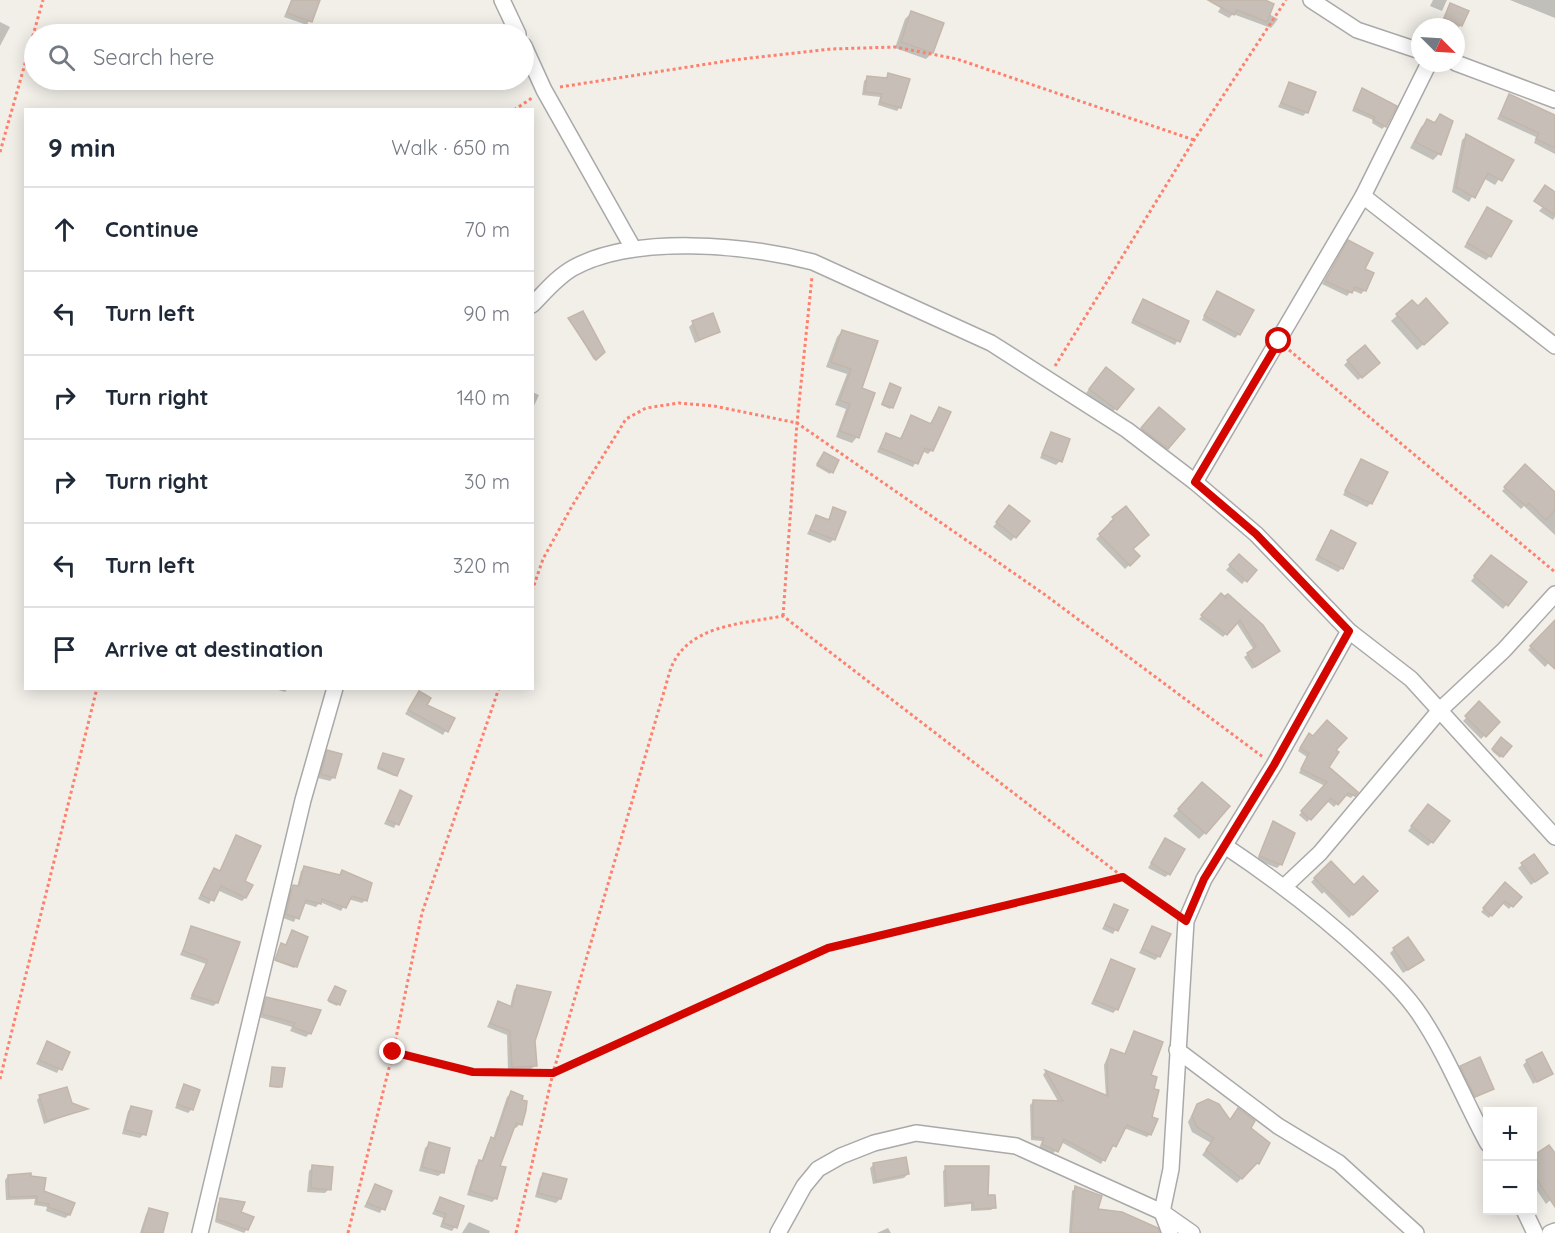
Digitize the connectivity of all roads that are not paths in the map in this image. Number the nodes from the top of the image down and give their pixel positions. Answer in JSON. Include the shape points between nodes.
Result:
{"nodes":[{"id":1,"x":502,"y":0,"type":"edge"},
{"id":2,"x":1311,"y":0,"type":"edge"},
{"id":3,"x":513,"y":24,"type":"edge"},
{"id":4,"x":1411,"y":48,"type":"edge"},
{"id":5,"x":1465,"y":66,"type":"edge"},
{"id":6,"x":534,"y":68,"type":"edge"},
{"id":7,"x":1425,"y":72,"type":"edge"},
{"id":8,"x":1555,"y":100,"type":"edge"},
{"id":9,"x":1363,"y":196,"type":"junction"},
{"id":10,"x":633,"y":248,"type":"junction"},
{"id":11,"x":534,"y":303,"type":"edge"},
{"id":12,"x":1555,"y":346,"type":"edge"},
{"id":13,"x":1195,"y":482,"type":"junction"},
{"id":14,"x":1555,"y":594,"type":"edge"},
{"id":15,"x":1349,"y":631,"type":"junction"},
{"id":16,"x":335,"y":690,"type":"edge"},
{"id":17,"x":1440,"y":710,"type":"junction"},
{"id":18,"x":1555,"y":837,"type":"edge"},
{"id":19,"x":1225,"y":846,"type":"junction"},
{"id":20,"x":1285,"y":886,"type":"junction"},
{"id":21,"x":1177,"y":1050,"type":"junction"},
{"id":22,"x":1483,"y":1134,"type":"edge"},
{"id":23,"x":1162,"y":1212,"type":"junction"},
{"id":24,"x":1526,"y":1215,"type":"edge"},
{"id":25,"x":1555,"y":1231,"type":"edge"},
{"id":26,"x":200,"y":1233,"type":"edge"},
{"id":27,"x":778,"y":1233,"type":"edge"},
{"id":28,"x":1170,"y":1233,"type":"edge"},
{"id":29,"x":1192,"y":1233,"type":"edge"},
{"id":30,"x":1416,"y":1233,"type":"edge"},
{"id":31,"x":1535,"y":1233,"type":"edge"},
{"id":32,"x":1550,"y":1233,"type":"edge"}],
"edges":[{"from":1,"to":3,"type":"street"},
{"from":2,"to":4,"type":"street","via":[[1357,30]]},
{"from":5,"to":8,"type":"street"},
{"from":6,"to":10,"type":"street"},
{"from":7,"to":9,"type":"street"},
{"from":9,"to":12,"type":"street"},
{"from":9,"to":13,"type":"street"},
{"from":10,"to":11,"type":"street","via":[[573,268]]},
{"from":10,"to":13,"type":"street","via":[[716,247],[813,262],[991,343],[1127,430]]},
{"from":13,"to":15,"type":"street","via":[[1256,534]]},
{"from":14,"to":17,"type":"street","via":[[1504,650]]},
{"from":15,"to":17,"type":"street","via":[[1411,679]]},
{"from":15,"to":19,"type":"street"},
{"from":16,"to":26,"type":"street","via":[[303,800]]},
{"from":17,"to":18,"type":"street"},
{"from":17,"to":20,"type":"street","via":[[1320,853]]},
{"from":19,"to":20,"type":"street"},
{"from":19,"to":21,"type":"street","via":[[1204,879],[1186,921]]},
{"from":20,"to":22,"type":"street","via":[[1350,941],[1419,1012]]},
{"from":21,"to":23,"type":"street","via":[[1171,1169]]},
{"from":21,"to":30,"type":"street","via":[[1278,1126],[1340,1163]]},
{"from":23,"to":27,"type":"street","via":[[1016,1146],[916,1133],[874,1143],[818,1169]]},
{"from":23,"to":28,"type":"street"},
{"from":23,"to":29,"type":"street"},
{"from":24,"to":31,"type":"street"},
{"from":25,"to":32,"type":"street"}]}
